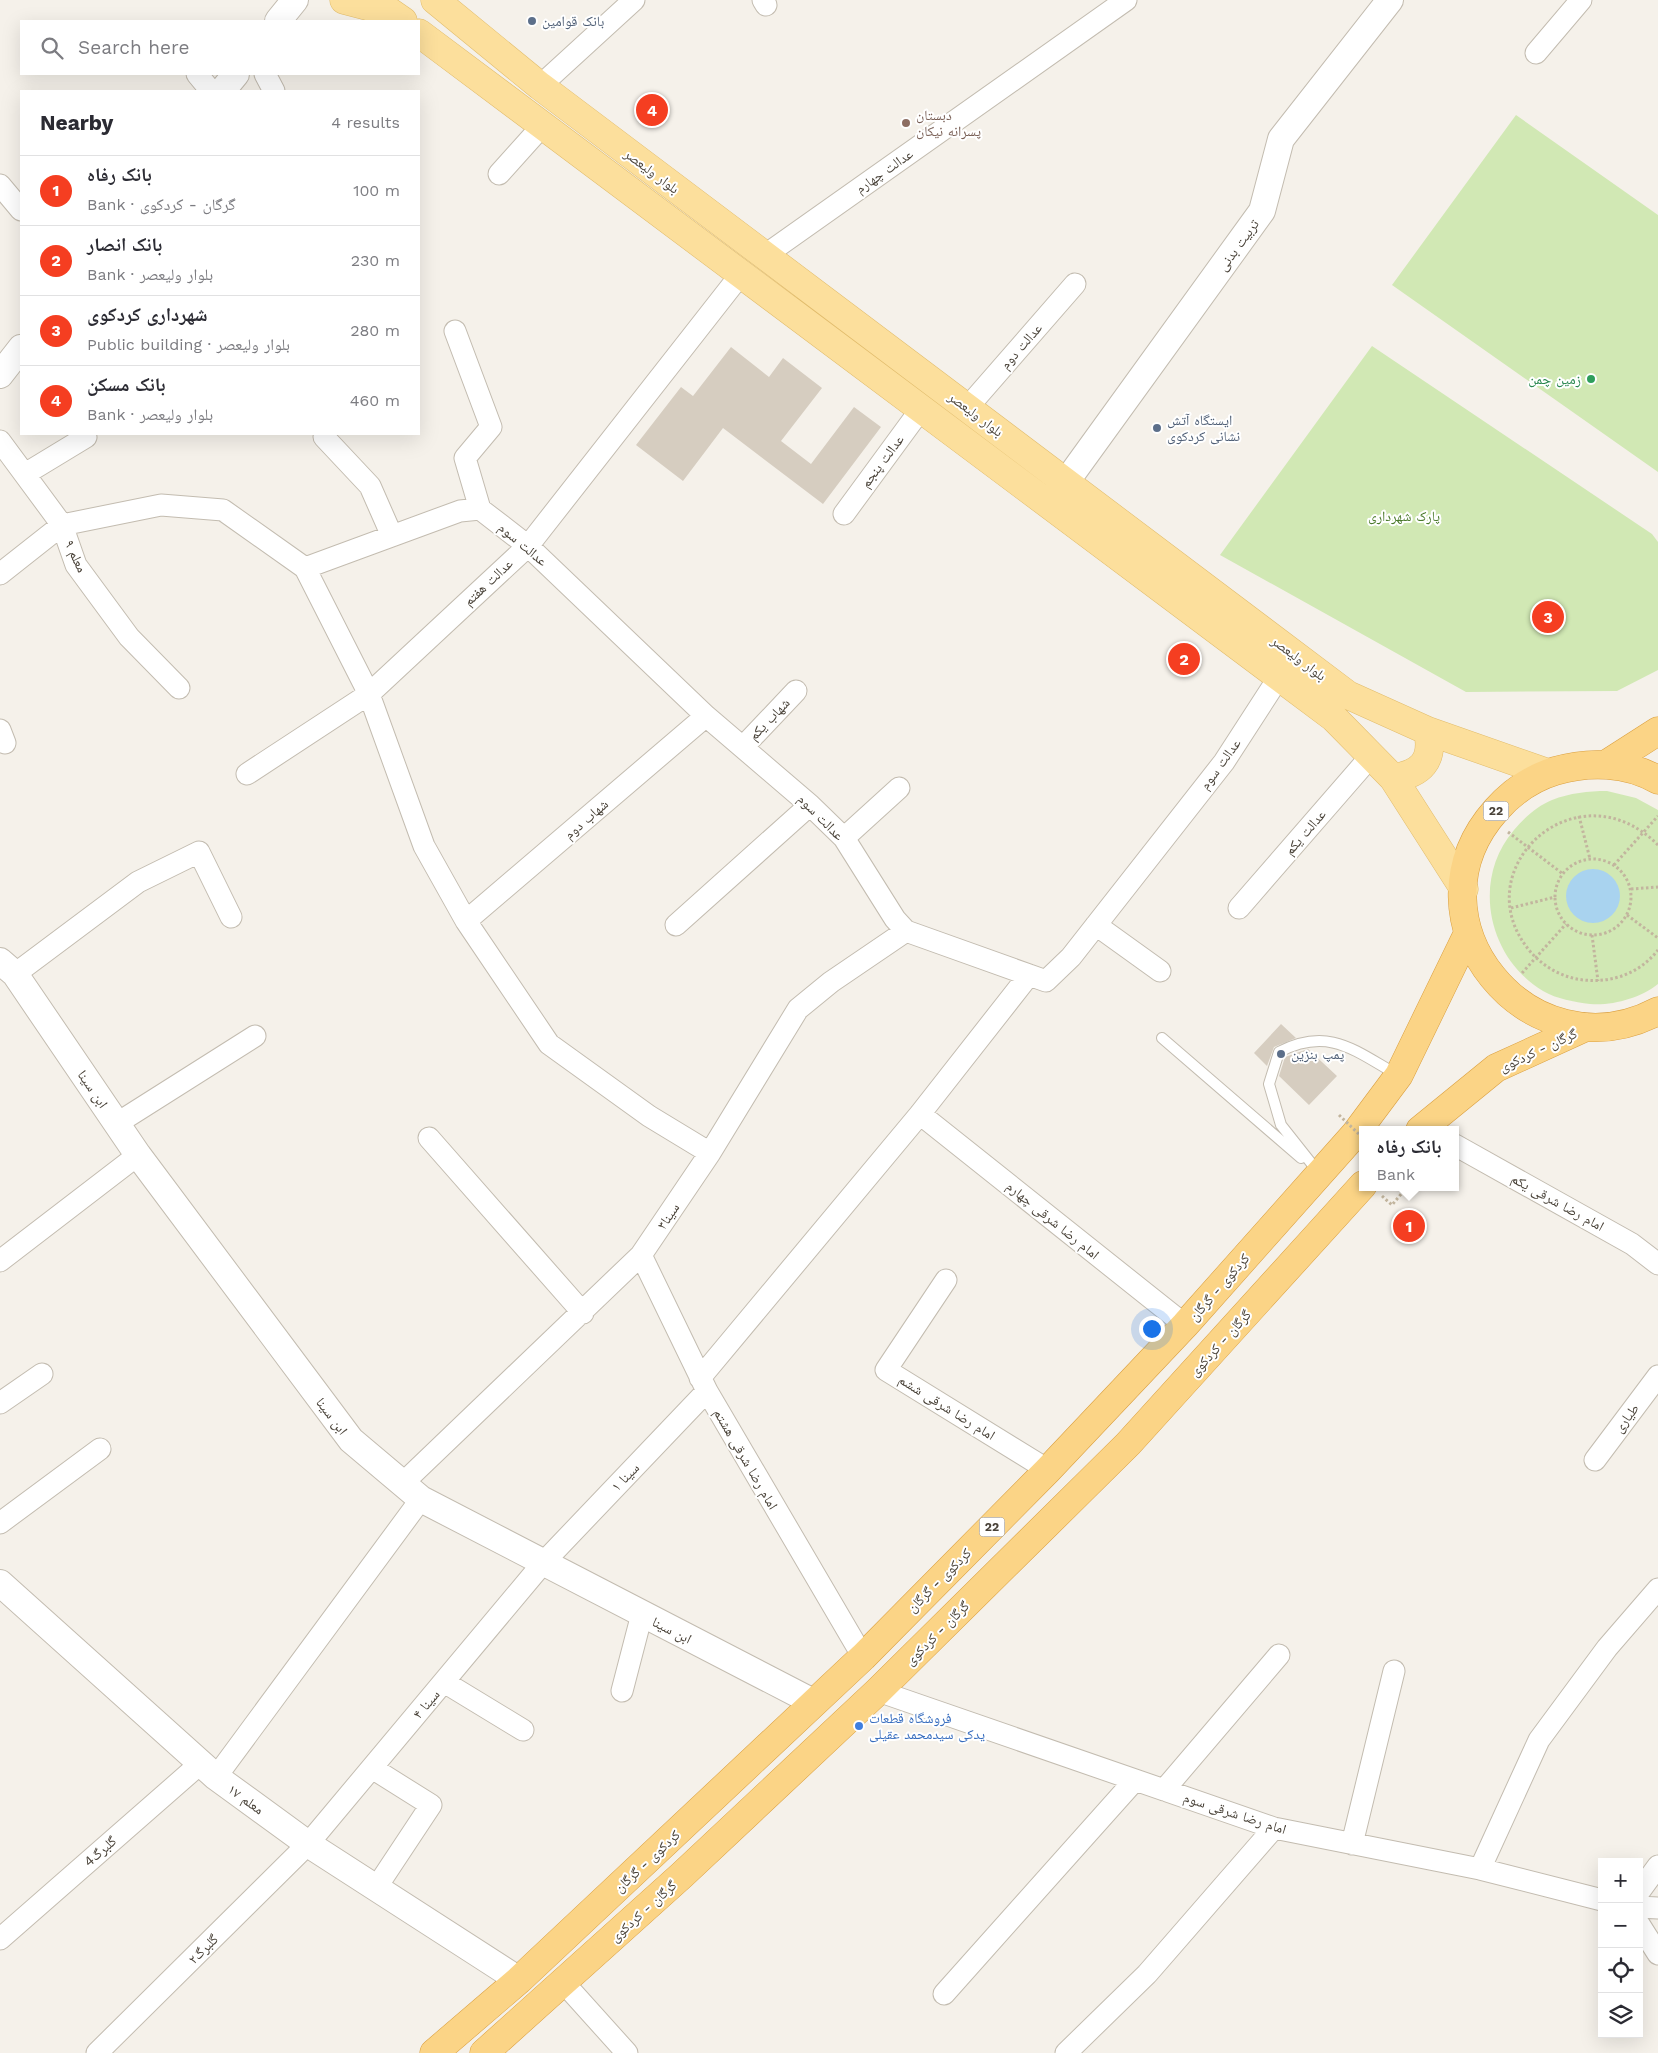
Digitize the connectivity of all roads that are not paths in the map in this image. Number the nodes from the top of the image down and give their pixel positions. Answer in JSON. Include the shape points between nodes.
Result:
{"nodes":[{"id":1,"x":295,"y":0,"type":"edge"},
{"id":2,"x":326,"y":0,"type":"edge"},
{"id":3,"x":334,"y":0,"type":"edge"},
{"id":4,"x":344,"y":0,"type":"edge"},
{"id":5,"x":435,"y":0,"type":"edge"},
{"id":6,"x":634,"y":0,"type":"edge"},
{"id":7,"x":1126,"y":0,"type":"edge"},
{"id":8,"x":1390,"y":0,"type":"edge"},
{"id":9,"x":1580,"y":0,"type":"edge"},
{"id":10,"x":279,"y":20,"type":"edge"},
{"id":11,"x":402,"y":20,"type":"edge"},
{"id":12,"x":420,"y":34,"type":"edge"},
{"id":13,"x":1536,"y":53,"type":"dead end"},
{"id":14,"x":199,"y":75,"type":"edge"},
{"id":15,"x":235,"y":75,"type":"edge"},
{"id":16,"x":266,"y":75,"type":"edge"},
{"id":17,"x":540,"y":86,"type":"junction"},
{"id":18,"x":210,"y":90,"type":"edge"},
{"id":19,"x":223,"y":90,"type":"edge"},
{"id":20,"x":273,"y":90,"type":"edge"},
{"id":21,"x":543,"y":125,"type":"junction"},
{"id":22,"x":499,"y":174,"type":"dead end"},
{"id":23,"x":0,"y":185,"type":"edge"},
{"id":24,"x":20,"y":209,"type":"edge"},
{"id":25,"x":764,"y":256,"type":"junction"},
{"id":26,"x":741,"y":274,"type":"junction"},
{"id":27,"x":1075,"y":284,"type":"dead end"},
{"id":28,"x":454,"y":331,"type":"dead end"},
{"id":29,"x":20,"y":349,"type":"edge"},
{"id":30,"x":0,"y":375,"type":"edge"},
{"id":31,"x":967,"y":408,"type":"junction"},
{"id":32,"x":921,"y":409,"type":"junction"},
{"id":33,"x":324,"y":436,"type":"dead end"},
{"id":34,"x":86,"y":437,"type":"dead end"},
{"id":35,"x":0,"y":440,"type":"edge"},
{"id":36,"x":24,"y":474,"type":"junction"},
{"id":37,"x":1066,"y":482,"type":"junction"},
{"id":38,"x":480,"y":509,"type":"junction"},
{"id":39,"x":844,"y":514,"type":"dead end"},
{"id":40,"x":62,"y":525,"type":"junction"},
{"id":41,"x":392,"y":536,"type":"junction"},
{"id":42,"x":528,"y":546,"type":"junction"},
{"id":43,"x":305,"y":568,"type":"junction"},
{"id":44,"x":0,"y":574,"type":"edge"},
{"id":45,"x":1278,"y":677,"type":"junction"},
{"id":46,"x":179,"y":688,"type":"dead end"},
{"id":47,"x":796,"y":691,"type":"dead end"},
{"id":48,"x":369,"y":694,"type":"junction"},
{"id":49,"x":706,"y":716,"type":"junction"},
{"id":50,"x":1658,"y":731,"type":"edge"},
{"id":51,"x":1428,"y":732,"type":"junction"},
{"id":52,"x":742,"y":747,"type":"junction"},
{"id":53,"x":1371,"y":756,"type":"junction"},
{"id":54,"x":1605,"y":765,"type":"junction"},
{"id":55,"x":1548,"y":773,"type":"junction"},
{"id":56,"x":247,"y":774,"type":"dead end"},
{"id":57,"x":1393,"y":778,"type":"junction"},
{"id":58,"x":1658,"y":780,"type":"edge"},
{"id":59,"x":899,"y":788,"type":"dead end"},
{"id":60,"x":810,"y":804,"type":"junction"},
{"id":61,"x":844,"y":838,"type":"junction"},
{"id":62,"x":1464,"y":889,"type":"junction"},
{"id":63,"x":1239,"y":908,"type":"dead end"},
{"id":64,"x":231,"y":917,"type":"dead end"},
{"id":65,"x":466,"y":922,"type":"junction"},
{"id":66,"x":676,"y":924,"type":"dead end"},
{"id":67,"x":1096,"y":924,"type":"junction"},
{"id":68,"x":906,"y":931,"type":"junction"},
{"id":69,"x":1468,"y":933,"type":"junction"},
{"id":70,"x":8,"y":968,"type":"edge"},
{"id":71,"x":1160,"y":971,"type":"dead end"},
{"id":72,"x":1029,"y":975,"type":"junction"},
{"id":73,"x":1658,"y":1011,"type":"edge"},
{"id":74,"x":1586,"y":1028,"type":"junction"},
{"id":75,"x":255,"y":1036,"type":"dead end"},
{"id":76,"x":1162,"y":1038,"type":"dead end"},
{"id":77,"x":1399,"y":1075,"type":"junction"},
{"id":78,"x":920,"y":1114,"type":"junction"},
{"id":79,"x":116,"y":1124,"type":"junction"},
{"id":80,"x":1361,"y":1126,"type":"edge"},
{"id":81,"x":1428,"y":1126,"type":"edge"},
{"id":82,"x":1359,"y":1129,"type":"edge"},
{"id":83,"x":429,"y":1138,"type":"dead end"},
{"id":84,"x":1459,"y":1147,"type":"edge"},
{"id":85,"x":710,"y":1153,"type":"junction"},
{"id":86,"x":138,"y":1155,"type":"junction"},
{"id":87,"x":1319,"y":1173,"type":"junction"},
{"id":88,"x":1359,"y":1189,"type":"edge"},
{"id":89,"x":641,"y":1255,"type":"junction"},
{"id":90,"x":0,"y":1261,"type":"edge"},
{"id":91,"x":1658,"y":1264,"type":"edge"},
{"id":92,"x":946,"y":1280,"type":"dead end"},
{"id":93,"x":583,"y":1313,"type":"junction"},
{"id":94,"x":1185,"y":1326,"type":"junction"},
{"id":95,"x":42,"y":1374,"type":"dead end"},
{"id":96,"x":1658,"y":1376,"type":"edge"},
{"id":97,"x":703,"y":1385,"type":"junction"},
{"id":98,"x":0,"y":1403,"type":"edge"},
{"id":99,"x":100,"y":1449,"type":"dead end"},
{"id":100,"x":1595,"y":1460,"type":"dead end"},
{"id":101,"x":1048,"y":1470,"type":"junction"},
{"id":102,"x":412,"y":1491,"type":"junction"},
{"id":103,"x":0,"y":1522,"type":"edge"},
{"id":104,"x":543,"y":1563,"type":"junction"},
{"id":105,"x":2,"y":1589,"type":"edge"},
{"id":106,"x":1658,"y":1589,"type":"edge"},
{"id":107,"x":642,"y":1614,"type":"junction"},
{"id":108,"x":1279,"y":1655,"type":"dead end"},
{"id":109,"x":863,"y":1657,"type":"junction"},
{"id":110,"x":1394,"y":1671,"type":"dead end"},
{"id":111,"x":444,"y":1682,"type":"junction"},
{"id":112,"x":622,"y":1691,"type":"dead end"},
{"id":113,"x":878,"y":1691,"type":"junction"},
{"id":114,"x":813,"y":1702,"type":"junction"},
{"id":115,"x":523,"y":1730,"type":"dead end"},
{"id":116,"x":372,"y":1768,"type":"junction"},
{"id":117,"x":208,"y":1770,"type":"junction"},
{"id":118,"x":1135,"y":1780,"type":"junction"},
{"id":119,"x":1164,"y":1790,"type":"junction"},
{"id":120,"x":1274,"y":1828,"type":"junction"},
{"id":121,"x":308,"y":1844,"type":"junction"},
{"id":122,"x":1352,"y":1844,"type":"junction"},
{"id":123,"x":1658,"y":1866,"type":"edge"},
{"id":124,"x":1480,"y":1869,"type":"junction"},
{"id":125,"x":1643,"y":1887,"type":"edge"},
{"id":126,"x":376,"y":1888,"type":"junction"},
{"id":127,"x":1598,"y":1899,"type":"edge"},
{"id":128,"x":1643,"y":1907,"type":"edge"},
{"id":129,"x":1658,"y":1908,"type":"edge"},
{"id":130,"x":1643,"y":1930,"type":"edge"},
{"id":131,"x":0,"y":1939,"type":"edge"},
{"id":132,"x":1658,"y":1954,"type":"edge"},
{"id":133,"x":519,"y":1980,"type":"junction"},
{"id":134,"x":564,"y":1982,"type":"junction"},
{"id":135,"x":944,"y":1994,"type":"dead end"},
{"id":136,"x":97,"y":2053,"type":"edge"},
{"id":137,"x":434,"y":2053,"type":"edge"},
{"id":138,"x":484,"y":2053,"type":"edge"},
{"id":139,"x":627,"y":2053,"type":"edge"},
{"id":140,"x":1066,"y":2053,"type":"edge"}],
"edges":[{"from":1,"to":10,"type":"street"},
{"from":2,"to":3,"type":"main road"},
{"from":4,"to":11,"type":"main road","via":[[390,12]]},
{"from":5,"to":17,"type":"main road","name":"بلوار ولیعصر"},
{"from":6,"to":17,"type":"street"},
{"from":7,"to":25,"type":"street","name":"عدالت چهارم"},
{"from":8,"to":37,"type":"street","name":"تربیت بدنی","via":[[1281,139],[1262,211]]},
{"from":9,"to":13,"type":"street"},
{"from":12,"to":21,"type":"main road","name":"بلوار ولیعصر"},
{"from":14,"to":18,"type":"street"},
{"from":15,"to":19,"type":"street"},
{"from":16,"to":20,"type":"street"},
{"from":17,"to":25,"type":"main road","name":"بلوار ولیعصر"},
{"from":21,"to":22,"type":"street"},
{"from":21,"to":26,"type":"main road","name":"بلوار ولیعصر"},
{"from":23,"to":24,"type":"street"},
{"from":25,"to":31,"type":"main road","name":"بلوار ولیعصر"},
{"from":26,"to":32,"type":"main road","name":"بلوار ولیعصر"},
{"from":26,"to":42,"type":"street","name":"عدالت هفتم"},
{"from":27,"to":31,"type":"street","name":"عدالت دوم"},
{"from":28,"to":38,"type":"street","via":[[491,427],[465,458]]},
{"from":29,"to":30,"type":"street"},
{"from":31,"to":37,"type":"main road","name":"بلوار ولیعصر"},
{"from":32,"to":39,"type":"street","name":"عدالت پنجم"},
{"from":32,"to":45,"type":"main road","name":"بلوار ولیعصر"},
{"from":33,"to":41,"type":"street","via":[[370,486]]},
{"from":34,"to":36,"type":"street"},
{"from":35,"to":36,"type":"street","name":"معلم ۹"},
{"from":36,"to":40,"type":"street","name":"معلم ۹"},
{"from":37,"to":51,"type":"main road","name":"بلوار ولیعصر","via":[[1348,695]]},
{"from":38,"to":41,"type":"street","via":[[460,511]]},
{"from":38,"to":42,"type":"street","name":"عدالت سوم"},
{"from":40,"to":43,"type":"street","via":[[161,505],[223,510]]},
{"from":40,"to":44,"type":"street"},
{"from":40,"to":46,"type":"street","name":"معلم ۹","via":[[76,565],[129,637]]},
{"from":41,"to":43,"type":"street"},
{"from":42,"to":48,"type":"street","name":"عدالت هفتم"},
{"from":42,"to":49,"type":"street","name":"عدالت سوم"},
{"from":43,"to":48,"type":"street"},
{"from":45,"to":53,"type":"main road","name":"بلوار ولیعصر","via":[[1334,718]]},
{"from":45,"to":67,"type":"street","name":"عدالت سوم","via":[[1224,762]]},
{"from":47,"to":52,"type":"street","name":"شهاب یکم"},
{"from":48,"to":56,"type":"street","name":"عدالت هفتم"},
{"from":48,"to":65,"type":"street","via":[[424,846]]},
{"from":49,"to":52,"type":"street","name":"عدالت سوم"},
{"from":49,"to":65,"type":"street","name":"شهاب دوم"},
{"from":50,"to":54,"type":"highway","number":"22"},
{"from":51,"to":55,"type":"main road","name":"بلوار ولیعصر"},
{"from":51,"to":57,"type":"main road","via":[[1429,754],[1424,764],[1415,772]]},
{"from":52,"to":60,"type":"street","name":"عدالت سوم"},
{"from":53,"to":57,"type":"main road","name":"بلوار ولیعصر"},
{"from":53,"to":63,"type":"street","name":"عدالت یکم"},
{"from":54,"to":55,"type":"highway","number":"22"},
{"from":54,"to":58,"type":"highway","number":"22","via":[[1631,769]]},
{"from":55,"to":62,"type":"highway","number":"22","via":[[1525,785],[1489,819],[1476,840]]},
{"from":57,"to":62,"type":"main road","name":"بلوار ولیعصر"},
{"from":59,"to":61,"type":"street"},
{"from":60,"to":61,"type":"street","name":"عدالت سوم"},
{"from":60,"to":66,"type":"street"},
{"from":61,"to":68,"type":"street","name":"عدالت سوم"},
{"from":62,"to":69,"type":"highway","number":"22"},
{"from":64,"to":70,"type":"street","via":[[199,852],[138,882]]},
{"from":65,"to":85,"type":"street","via":[[549,1044],[649,1116]]},
{"from":67,"to":71,"type":"street"},
{"from":67,"to":72,"type":"street","name":"عدالت سوم","via":[[1071,957],[1046,981]]},
{"from":68,"to":72,"type":"street","name":"عدالت سوم"},
{"from":68,"to":85,"type":"street","name":"سینا۳","via":[[831,982],[798,1009]]},
{"from":69,"to":74,"type":"highway","number":"22","via":[[1477,955],[1505,993],[1543,1017]]},
{"from":69,"to":77,"type":"highway","name":"کردکوی - گرگان","number":"22"},
{"from":70,"to":79,"type":"street","name":"ابن سینا"},
{"from":72,"to":78,"type":"street","name":"سینا ۱"},
{"from":73,"to":74,"type":"highway","number":"22","via":[[1626,1024]]},
{"from":74,"to":81,"type":"highway","name":"گرگان - کردکوی","number":"22","via":[[1496,1068]]},
{"from":75,"to":79,"type":"street"},
{"from":76,"to":87,"type":"lane"},
{"from":77,"to":80,"type":"highway","name":"کردکوی - گرگان","number":"22"},
{"from":77,"to":87,"type":"lane","via":[[1340,1043],[1311,1040],[1279,1052],[1268,1084],[1281,1125]]},
{"from":78,"to":94,"type":"street","name":"امام رضا شرقی چهارم"},
{"from":78,"to":97,"type":"street","name":"سینا ۱"},
{"from":79,"to":86,"type":"street","name":"ابن سینا"},
{"from":82,"to":87,"type":"highway","name":"کردکوی - گرگان","number":"22"},
{"from":83,"to":93,"type":"street"},
{"from":84,"to":91,"type":"street","name":"امام رضا شرقی یکم","via":[[1632,1244]]},
{"from":85,"to":89,"type":"street","name":"سینا۳"},
{"from":86,"to":90,"type":"street"},
{"from":86,"to":102,"type":"street","name":"ابن سینا","via":[[350,1440]]},
{"from":87,"to":94,"type":"highway","name":"کردکوی - گرگان","number":"22"},
{"from":88,"to":113,"type":"highway","name":"گرگان - کردکوی","via":[[1128,1444]]},
{"from":89,"to":93,"type":"street","name":"سینا۳"},
{"from":89,"to":97,"type":"street","name":"امام رضا شرقی هشتم"},
{"from":92,"to":101,"type":"street","name":"امام رضا شرقی ششم","via":[[886,1370]]},
{"from":93,"to":102,"type":"street","name":"سینا۳"},
{"from":94,"to":101,"type":"highway","name":"کردکوی - گرگان","number":"22"},
{"from":95,"to":98,"type":"street"},
{"from":96,"to":100,"type":"street","name":"طیاری"},
{"from":97,"to":104,"type":"street","name":"سینا ۱"},
{"from":97,"to":109,"type":"street","name":"امام رضا شرقی هشتم"},
{"from":99,"to":103,"type":"street"},
{"from":101,"to":109,"type":"highway","name":"کردکوی - گرگان","number":"22"},
{"from":102,"to":104,"type":"street","name":"ابن سینا"},
{"from":102,"to":117,"type":"street","name":"گلبرگ4"},
{"from":104,"to":107,"type":"street","name":"ابن سینا"},
{"from":104,"to":111,"type":"street","name":"سینا ۴"},
{"from":105,"to":117,"type":"street","name":"معلم ۱۷"},
{"from":106,"to":124,"type":"street","via":[[1607,1648],[1539,1740]]},
{"from":107,"to":112,"type":"street"},
{"from":107,"to":114,"type":"street","name":"ابن سینا"},
{"from":108,"to":119,"type":"street"},
{"from":109,"to":114,"type":"highway","name":"کردکوی - گرگان","number":"22"},
{"from":110,"to":122,"type":"street"},
{"from":111,"to":115,"type":"street"},
{"from":111,"to":116,"type":"street","name":"سینا ۴"},
{"from":113,"to":118,"type":"street","name":"امام رضا شرقی سوم"},
{"from":113,"to":134,"type":"highway","name":"گرگان - کردکوی"},
{"from":114,"to":133,"type":"highway","name":"کردکوی - گرگان","number":"22"},
{"from":116,"to":121,"type":"street","name":"سینا ۴"},
{"from":116,"to":126,"type":"street","via":[[431,1805]]},
{"from":117,"to":121,"type":"street","name":"معلم ۱۷"},
{"from":117,"to":131,"type":"street","name":"گلبرگ4"},
{"from":118,"to":119,"type":"street","name":"امام رضا شرقی سوم"},
{"from":118,"to":135,"type":"street"},
{"from":119,"to":120,"type":"street","name":"امام رضا شرقی سوم"},
{"from":120,"to":122,"type":"street","name":"امام رضا شرقی سوم"},
{"from":120,"to":140,"type":"street","via":[[1147,1974]]},
{"from":121,"to":126,"type":"street","name":"معلم ۱۷"},
{"from":121,"to":136,"type":"street","name":"گلبرگ۲"},
{"from":122,"to":124,"type":"street","name":"امام رضا شرقی سوم"},
{"from":123,"to":125,"type":"street"},
{"from":124,"to":127,"type":"street","name":"امام رضا شرقی سوم"},
{"from":126,"to":133,"type":"street","name":"معلم ۱۷"},
{"from":128,"to":129,"type":"street"},
{"from":130,"to":132,"type":"street"},
{"from":133,"to":137,"type":"highway","name":"کردکوی - گرگان","number":"22"},
{"from":134,"to":138,"type":"highway","name":"گرگان - کردکوی"},
{"from":134,"to":139,"type":"street"}]}
